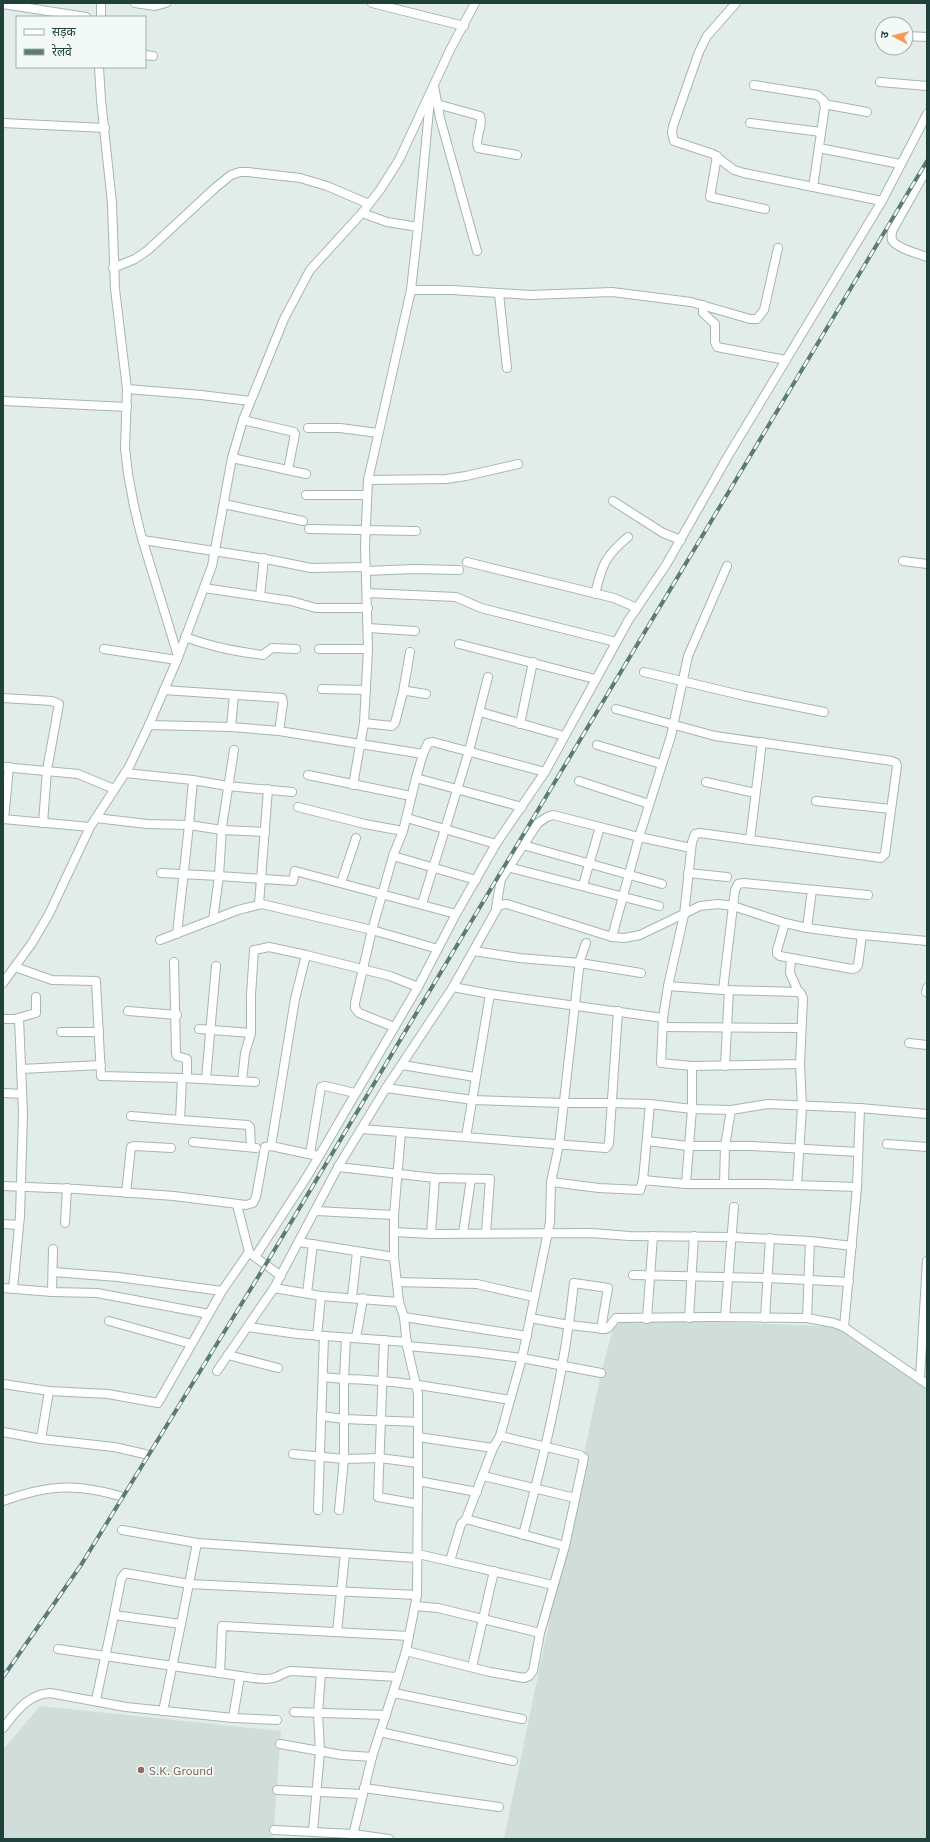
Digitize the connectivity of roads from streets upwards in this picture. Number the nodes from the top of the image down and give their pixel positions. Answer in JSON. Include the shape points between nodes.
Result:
{"nodes":[{"id":1,"x":101,"y":3,"type":"edge"},
{"id":2,"x":134,"y":3,"type":"edge"},
{"id":3,"x":166,"y":3,"type":"edge"},
{"id":4,"x":372,"y":3,"type":"edge"},
{"id":5,"x":475,"y":3,"type":"edge"},
{"id":6,"x":736,"y":3,"type":"edge"},
{"id":7,"x":3,"y":4,"type":"edge"},
{"id":8,"x":80,"y":16,"type":"edge"},
{"id":9,"x":102,"y":16,"type":"edge"},
{"id":10,"x":464,"y":26,"type":"junction"},
{"id":11,"x":914,"y":36,"type":"edge"},
{"id":12,"x":927,"y":37,"type":"edge"},
{"id":13,"x":100,"y":68,"type":"edge"},
{"id":14,"x":880,"y":82,"type":"dead end"},
{"id":15,"x":754,"y":85,"type":"dead end"},
{"id":16,"x":434,"y":86,"type":"junction"},
{"id":17,"x":927,"y":86,"type":"edge"},
{"id":18,"x":430,"y":94,"type":"junction"},
{"id":19,"x":437,"y":104,"type":"junction"},
{"id":20,"x":824,"y":104,"type":"junction"},
{"id":21,"x":867,"y":112,"type":"dead end"},
{"id":22,"x":927,"y":114,"type":"edge"},
{"id":23,"x":3,"y":123,"type":"edge"},
{"id":24,"x":750,"y":123,"type":"dead end"},
{"id":25,"x":105,"y":128,"type":"junction"},
{"id":26,"x":821,"y":132,"type":"junction"},
{"id":27,"x":819,"y":148,"type":"junction"},
{"id":28,"x":517,"y":155,"type":"dead end"},
{"id":29,"x":718,"y":156,"type":"junction"},
{"id":30,"x":900,"y":164,"type":"junction"},
{"id":31,"x":927,"y":169,"type":"edge"},
{"id":32,"x":813,"y":187,"type":"junction"},
{"id":33,"x":882,"y":201,"type":"junction"},
{"id":34,"x":369,"y":204,"type":"junction"},
{"id":35,"x":765,"y":209,"type":"dead end"},
{"id":36,"x":362,"y":213,"type":"junction"},
{"id":37,"x":418,"y":227,"type":"junction"},
{"id":38,"x":778,"y":248,"type":"dead end"},
{"id":39,"x":477,"y":251,"type":"dead end"},
{"id":40,"x":927,"y":257,"type":"edge"},
{"id":41,"x":113,"y":268,"type":"junction"},
{"id":42,"x":411,"y":290,"type":"junction"},
{"id":43,"x":499,"y":294,"type":"junction"},
{"id":44,"x":703,"y":305,"type":"junction"},
{"id":45,"x":786,"y":360,"type":"junction"},
{"id":46,"x":507,"y":368,"type":"dead end"},
{"id":47,"x":127,"y":389,"type":"junction"},
{"id":48,"x":3,"y":401,"type":"edge"},
{"id":49,"x":250,"y":401,"type":"junction"},
{"id":50,"x":127,"y":407,"type":"junction"},
{"id":51,"x":243,"y":420,"type":"junction"},
{"id":52,"x":308,"y":428,"type":"dead end"},
{"id":53,"x":378,"y":434,"type":"junction"},
{"id":54,"x":232,"y":458,"type":"junction"},
{"id":55,"x":518,"y":464,"type":"dead end"},
{"id":56,"x":288,"y":470,"type":"junction"},
{"id":57,"x":306,"y":474,"type":"dead end"},
{"id":58,"x":368,"y":480,"type":"junction"},
{"id":59,"x":306,"y":495,"type":"dead end"},
{"id":60,"x":366,"y":495,"type":"junction"},
{"id":61,"x":613,"y":500,"type":"dead end"},
{"id":62,"x":224,"y":504,"type":"junction"},
{"id":63,"x":303,"y":521,"type":"dead end"},
{"id":64,"x":309,"y":529,"type":"dead end"},
{"id":65,"x":366,"y":530,"type":"junction"},
{"id":66,"x":416,"y":531,"type":"dead end"},
{"id":67,"x":628,"y":537,"type":"dead end"},
{"id":68,"x":143,"y":540,"type":"junction"},
{"id":69,"x":681,"y":540,"type":"junction"},
{"id":70,"x":215,"y":551,"type":"junction"},
{"id":71,"x":264,"y":558,"type":"junction"},
{"id":72,"x":903,"y":561,"type":"dead end"},
{"id":73,"x":467,"y":562,"type":"dead end"},
{"id":74,"x":927,"y":564,"type":"edge"},
{"id":75,"x":727,"y":566,"type":"dead end"},
{"id":76,"x":365,"y":569,"type":"junction"},
{"id":77,"x":459,"y":570,"type":"dead end"},
{"id":78,"x":204,"y":588,"type":"junction"},
{"id":79,"x":367,"y":593,"type":"junction"},
{"id":80,"x":595,"y":594,"type":"junction"},
{"id":81,"x":260,"y":596,"type":"junction"},
{"id":82,"x":368,"y":608,"type":"junction"},
{"id":83,"x":637,"y":608,"type":"junction"},
{"id":84,"x":368,"y":628,"type":"junction"},
{"id":85,"x":415,"y":631,"type":"dead end"},
{"id":86,"x":185,"y":637,"type":"junction"},
{"id":87,"x":616,"y":642,"type":"junction"},
{"id":88,"x":459,"y":644,"type":"dead end"},
{"id":89,"x":319,"y":648,"type":"dead end"},
{"id":90,"x":104,"y":649,"type":"dead end"},
{"id":91,"x":368,"y":649,"type":"junction"},
{"id":92,"x":296,"y":650,"type":"dead end"},
{"id":93,"x":410,"y":652,"type":"dead end"},
{"id":94,"x":177,"y":658,"type":"junction"},
{"id":95,"x":533,"y":662,"type":"junction"},
{"id":96,"x":644,"y":672,"type":"dead end"},
{"id":97,"x":488,"y":677,"type":"dead end"},
{"id":98,"x":595,"y":679,"type":"junction"},
{"id":99,"x":682,"y":681,"type":"junction"},
{"id":100,"x":322,"y":689,"type":"dead end"},
{"id":101,"x":164,"y":690,"type":"junction"},
{"id":102,"x":366,"y":690,"type":"junction"},
{"id":103,"x":403,"y":692,"type":"junction"},
{"id":104,"x":426,"y":694,"type":"dead end"},
{"id":105,"x":234,"y":695,"type":"junction"},
{"id":106,"x":3,"y":698,"type":"edge"},
{"id":107,"x":616,"y":708,"type":"dead end"},
{"id":108,"x":480,"y":712,"type":"junction"},
{"id":109,"x":824,"y":712,"type":"dead end"},
{"id":110,"x":364,"y":723,"type":"junction"},
{"id":111,"x":520,"y":724,"type":"junction"},
{"id":112,"x":149,"y":725,"type":"junction"},
{"id":113,"x":673,"y":726,"type":"junction"},
{"id":114,"x":231,"y":727,"type":"junction"},
{"id":115,"x":279,"y":731,"type":"junction"},
{"id":116,"x":564,"y":736,"type":"junction"},
{"id":117,"x":762,"y":742,"type":"junction"},
{"id":118,"x":360,"y":745,"type":"junction"},
{"id":119,"x":597,"y":745,"type":"dead end"},
{"id":120,"x":234,"y":750,"type":"dead end"},
{"id":121,"x":469,"y":751,"type":"junction"},
{"id":122,"x":423,"y":754,"type":"junction"},
{"id":123,"x":661,"y":764,"type":"junction"},
{"id":124,"x":6,"y":767,"type":"edge"},
{"id":125,"x":47,"y":770,"type":"junction"},
{"id":126,"x":545,"y":772,"type":"junction"},
{"id":127,"x":125,"y":773,"type":"junction"},
{"id":128,"x":308,"y":775,"type":"dead end"},
{"id":129,"x":416,"y":778,"type":"junction"},
{"id":130,"x":192,"y":780,"type":"junction"},
{"id":131,"x":579,"y":781,"type":"dead end"},
{"id":132,"x":706,"y":782,"type":"dead end"},
{"id":133,"x":353,"y":785,"type":"junction"},
{"id":134,"x":228,"y":786,"type":"junction"},
{"id":135,"x":114,"y":789,"type":"junction"},
{"id":136,"x":268,"y":789,"type":"junction"},
{"id":137,"x":457,"y":789,"type":"junction"},
{"id":138,"x":292,"y":792,"type":"dead end"},
{"id":139,"x":755,"y":793,"type":"junction"},
{"id":140,"x":411,"y":796,"type":"junction"},
{"id":141,"x":816,"y":801,"type":"dead end"},
{"id":142,"x":649,"y":804,"type":"junction"},
{"id":143,"x":298,"y":807,"type":"dead end"},
{"id":144,"x":522,"y":807,"type":"junction"},
{"id":145,"x":891,"y":809,"type":"junction"},
{"id":146,"x":96,"y":818,"type":"junction"},
{"id":147,"x":406,"y":818,"type":"junction"},
{"id":148,"x":4,"y":819,"type":"edge"},
{"id":149,"x":42,"y":823,"type":"junction"},
{"id":150,"x":189,"y":825,"type":"junction"},
{"id":151,"x":90,"y":827,"type":"junction"},
{"id":152,"x":600,"y":827,"type":"junction"},
{"id":153,"x":445,"y":829,"type":"junction"},
{"id":154,"x":222,"y":830,"type":"junction"},
{"id":155,"x":403,"y":831,"type":"junction"},
{"id":156,"x":265,"y":832,"type":"junction"},
{"id":157,"x":639,"y":837,"type":"junction"},
{"id":158,"x":356,"y":838,"type":"dead end"},
{"id":159,"x":750,"y":840,"type":"junction"},
{"id":160,"x":496,"y":844,"type":"junction"},
{"id":161,"x":523,"y":845,"type":"junction"},
{"id":162,"x":691,"y":848,"type":"junction"},
{"id":163,"x":393,"y":856,"type":"junction"},
{"id":164,"x":589,"y":864,"type":"junction"},
{"id":165,"x":508,"y":867,"type":"junction"},
{"id":166,"x":433,"y":868,"type":"junction"},
{"id":167,"x":688,"y":873,"type":"junction"},
{"id":168,"x":161,"y":874,"type":"dead end"},
{"id":169,"x":183,"y":874,"type":"junction"},
{"id":170,"x":629,"y":874,"type":"junction"},
{"id":171,"x":219,"y":876,"type":"junction"},
{"id":172,"x":727,"y":877,"type":"dead end"},
{"id":173,"x":261,"y":879,"type":"junction"},
{"id":174,"x":476,"y":880,"type":"junction"},
{"id":175,"x":341,"y":883,"type":"junction"},
{"id":176,"x":662,"y":884,"type":"dead end"},
{"id":177,"x":583,"y":886,"type":"junction"},
{"id":178,"x":812,"y":890,"type":"junction"},
{"id":179,"x":382,"y":894,"type":"junction"},
{"id":180,"x":868,"y":895,"type":"dead end"},
{"id":181,"x":623,"y":896,"type":"junction"},
{"id":182,"x":258,"y":904,"type":"junction"},
{"id":183,"x":422,"y":904,"type":"junction"},
{"id":184,"x":659,"y":906,"type":"dead end"},
{"id":185,"x":732,"y":906,"type":"junction"},
{"id":186,"x":496,"y":908,"type":"junction"},
{"id":187,"x":456,"y":914,"type":"junction"},
{"id":188,"x":684,"y":915,"type":"junction"},
{"id":189,"x":213,"y":920,"type":"junction"},
{"id":190,"x":785,"y":923,"type":"junction"},
{"id":191,"x":807,"y":928,"type":"junction"},
{"id":192,"x":372,"y":930,"type":"junction"},
{"id":193,"x":177,"y":934,"type":"junction"},
{"id":194,"x":862,"y":935,"type":"junction"},
{"id":195,"x":612,"y":937,"type":"junction"},
{"id":196,"x":160,"y":940,"type":"dead end"},
{"id":197,"x":927,"y":941,"type":"edge"},
{"id":198,"x":586,"y":943,"type":"dead end"},
{"id":199,"x":438,"y":949,"type":"junction"},
{"id":200,"x":474,"y":951,"type":"junction"},
{"id":201,"x":306,"y":955,"type":"junction"},
{"id":202,"x":791,"y":959,"type":"junction"},
{"id":203,"x":174,"y":962,"type":"dead end"},
{"id":204,"x":580,"y":963,"type":"junction"},
{"id":205,"x":216,"y":966,"type":"dead end"},
{"id":206,"x":15,"y":967,"type":"junction"},
{"id":207,"x":362,"y":969,"type":"junction"},
{"id":208,"x":641,"y":974,"type":"dead end"},
{"id":209,"x":3,"y":983,"type":"edge"},
{"id":210,"x":668,"y":986,"type":"junction"},
{"id":211,"x":418,"y":987,"type":"junction"},
{"id":212,"x":453,"y":987,"type":"junction"},
{"id":213,"x":726,"y":990,"type":"junction"},
{"id":214,"x":798,"y":991,"type":"junction"},
{"id":215,"x":490,"y":994,"type":"junction"},
{"id":216,"x":36,"y":997,"type":"dead end"},
{"id":217,"x":575,"y":1005,"type":"junction"},
{"id":218,"x":128,"y":1011,"type":"dead end"},
{"id":219,"x":618,"y":1011,"type":"junction"},
{"id":220,"x":177,"y":1015,"type":"junction"},
{"id":221,"x":3,"y":1018,"type":"edge"},
{"id":222,"x":19,"y":1018,"type":"junction"},
{"id":223,"x":663,"y":1018,"type":"junction"},
{"id":224,"x":394,"y":1027,"type":"junction"},
{"id":225,"x":663,"y":1027,"type":"junction"},
{"id":226,"x":727,"y":1027,"type":"junction"},
{"id":227,"x":800,"y":1028,"type":"junction"},
{"id":228,"x":199,"y":1029,"type":"dead end"},
{"id":229,"x":211,"y":1030,"type":"junction"},
{"id":230,"x":61,"y":1032,"type":"dead end"},
{"id":231,"x":99,"y":1032,"type":"junction"},
{"id":232,"x":251,"y":1032,"type":"junction"},
{"id":233,"x":909,"y":1043,"type":"dead end"},
{"id":234,"x":927,"y":1044,"type":"edge"},
{"id":235,"x":800,"y":1064,"type":"junction"},
{"id":236,"x":100,"y":1065,"type":"junction"},
{"id":237,"x":402,"y":1065,"type":"junction"},
{"id":238,"x":692,"y":1066,"type":"junction"},
{"id":239,"x":725,"y":1066,"type":"junction"},
{"id":240,"x":21,"y":1069,"type":"junction"},
{"id":241,"x":475,"y":1077,"type":"junction"},
{"id":242,"x":185,"y":1078,"type":"junction"},
{"id":243,"x":206,"y":1079,"type":"junction"},
{"id":244,"x":242,"y":1081,"type":"junction"},
{"id":245,"x":255,"y":1082,"type":"dead end"},
{"id":246,"x":386,"y":1088,"type":"junction"},
{"id":247,"x":3,"y":1093,"type":"edge"},
{"id":248,"x":355,"y":1093,"type":"junction"},
{"id":249,"x":22,"y":1094,"type":"junction"},
{"id":250,"x":473,"y":1100,"type":"junction"},
{"id":251,"x":562,"y":1103,"type":"junction"},
{"id":252,"x":611,"y":1103,"type":"junction"},
{"id":253,"x":650,"y":1104,"type":"junction"},
{"id":254,"x":802,"y":1107,"type":"junction"},
{"id":255,"x":860,"y":1108,"type":"junction"},
{"id":256,"x":692,"y":1109,"type":"junction"},
{"id":257,"x":731,"y":1110,"type":"junction"},
{"id":258,"x":927,"y":1114,"type":"edge"},
{"id":259,"x":131,"y":1116,"type":"dead end"},
{"id":260,"x":180,"y":1120,"type":"junction"},
{"id":261,"x":361,"y":1129,"type":"junction"},
{"id":262,"x":401,"y":1132,"type":"junction"},
{"id":263,"x":466,"y":1137,"type":"junction"},
{"id":264,"x":647,"y":1141,"type":"junction"},
{"id":265,"x":193,"y":1142,"type":"dead end"},
{"id":266,"x":888,"y":1144,"type":"dead end"},
{"id":267,"x":559,"y":1145,"type":"junction"},
{"id":268,"x":688,"y":1146,"type":"junction"},
{"id":269,"x":726,"y":1146,"type":"junction"},
{"id":270,"x":251,"y":1147,"type":"junction"},
{"id":271,"x":267,"y":1147,"type":"junction"},
{"id":272,"x":927,"y":1147,"type":"edge"},
{"id":273,"x":171,"y":1148,"type":"dead end"},
{"id":274,"x":800,"y":1149,"type":"junction"},
{"id":275,"x":858,"y":1152,"type":"junction"},
{"id":276,"x":314,"y":1155,"type":"junction"},
{"id":277,"x":338,"y":1167,"type":"junction"},
{"id":278,"x":397,"y":1173,"type":"junction"},
{"id":279,"x":435,"y":1178,"type":"junction"},
{"id":280,"x":471,"y":1179,"type":"junction"},
{"id":281,"x":643,"y":1180,"type":"junction"},
{"id":282,"x":551,"y":1182,"type":"junction"},
{"id":283,"x":686,"y":1184,"type":"junction"},
{"id":284,"x":724,"y":1184,"type":"junction"},
{"id":285,"x":797,"y":1185,"type":"junction"},
{"id":286,"x":3,"y":1186,"type":"edge"},
{"id":287,"x":21,"y":1186,"type":"junction"},
{"id":288,"x":857,"y":1187,"type":"junction"},
{"id":289,"x":67,"y":1188,"type":"junction"},
{"id":290,"x":126,"y":1193,"type":"junction"},
{"id":291,"x":237,"y":1205,"type":"junction"},
{"id":292,"x":734,"y":1207,"type":"dead end"},
{"id":293,"x":316,"y":1211,"type":"junction"},
{"id":294,"x":394,"y":1215,"type":"junction"},
{"id":295,"x":65,"y":1223,"type":"dead end"},
{"id":296,"x":3,"y":1224,"type":"edge"},
{"id":297,"x":19,"y":1225,"type":"junction"},
{"id":298,"x":394,"y":1232,"type":"junction"},
{"id":299,"x":463,"y":1233,"type":"junction"},
{"id":300,"x":486,"y":1233,"type":"junction"},
{"id":301,"x":547,"y":1233,"type":"junction"},
{"id":302,"x":431,"y":1234,"type":"junction"},
{"id":303,"x":653,"y":1236,"type":"junction"},
{"id":304,"x":694,"y":1236,"type":"junction"},
{"id":305,"x":731,"y":1237,"type":"junction"},
{"id":306,"x":770,"y":1238,"type":"junction"},
{"id":307,"x":810,"y":1241,"type":"junction"},
{"id":308,"x":299,"y":1242,"type":"junction"},
{"id":309,"x":313,"y":1244,"type":"junction"},
{"id":310,"x":852,"y":1246,"type":"junction"},
{"id":311,"x":53,"y":1249,"type":"dead end"},
{"id":312,"x":357,"y":1252,"type":"junction"},
{"id":313,"x":252,"y":1254,"type":"junction"},
{"id":314,"x":394,"y":1257,"type":"junction"},
{"id":315,"x":927,"y":1261,"type":"edge"},
{"id":316,"x":53,"y":1272,"type":"junction"},
{"id":317,"x":633,"y":1275,"type":"dead end"},
{"id":318,"x":650,"y":1275,"type":"junction"},
{"id":319,"x":281,"y":1276,"type":"junction"},
{"id":320,"x":691,"y":1276,"type":"junction"},
{"id":321,"x":728,"y":1277,"type":"junction"},
{"id":322,"x":768,"y":1278,"type":"junction"},
{"id":323,"x":809,"y":1280,"type":"junction"},
{"id":324,"x":398,"y":1282,"type":"junction"},
{"id":325,"x":849,"y":1282,"type":"junction"},
{"id":326,"x":3,"y":1288,"type":"edge"},
{"id":327,"x":274,"y":1288,"type":"junction"},
{"id":328,"x":14,"y":1289,"type":"junction"},
{"id":329,"x":222,"y":1291,"type":"junction"},
{"id":330,"x":52,"y":1292,"type":"junction"},
{"id":331,"x":307,"y":1293,"type":"junction"},
{"id":332,"x":321,"y":1296,"type":"junction"},
{"id":333,"x":352,"y":1297,"type":"junction"},
{"id":334,"x":534,"y":1297,"type":"junction"},
{"id":335,"x":363,"y":1298,"type":"junction"},
{"id":336,"x":399,"y":1302,"type":"junction"},
{"id":337,"x":209,"y":1314,"type":"junction"},
{"id":338,"x":404,"y":1317,"type":"junction"},
{"id":339,"x":725,"y":1317,"type":"junction"},
{"id":340,"x":530,"y":1318,"type":"junction"},
{"id":341,"x":689,"y":1318,"type":"junction"},
{"id":342,"x":765,"y":1318,"type":"junction"},
{"id":343,"x":807,"y":1318,"type":"junction"},
{"id":344,"x":647,"y":1319,"type":"junction"},
{"id":345,"x":109,"y":1321,"type":"dead end"},
{"id":346,"x":569,"y":1325,"type":"junction"},
{"id":347,"x":248,"y":1327,"type":"junction"},
{"id":348,"x":844,"y":1327,"type":"junction"},
{"id":349,"x":601,"y":1329,"type":"junction"},
{"id":350,"x":320,"y":1336,"type":"junction"},
{"id":351,"x":527,"y":1336,"type":"junction"},
{"id":352,"x":346,"y":1338,"type":"junction"},
{"id":353,"x":356,"y":1338,"type":"junction"},
{"id":354,"x":384,"y":1340,"type":"junction"},
{"id":355,"x":191,"y":1344,"type":"junction"},
{"id":356,"x":407,"y":1344,"type":"junction"},
{"id":357,"x":228,"y":1355,"type":"junction"},
{"id":358,"x":522,"y":1358,"type":"junction"},
{"id":359,"x":563,"y":1366,"type":"junction"},
{"id":360,"x":278,"y":1368,"type":"dead end"},
{"id":361,"x":217,"y":1371,"type":"dead end"},
{"id":362,"x":601,"y":1373,"type":"dead end"},
{"id":363,"x":323,"y":1377,"type":"junction"},
{"id":364,"x":920,"y":1378,"type":"junction"},
{"id":365,"x":344,"y":1379,"type":"junction"},
{"id":366,"x":382,"y":1380,"type":"junction"},
{"id":367,"x":3,"y":1384,"type":"edge"},
{"id":368,"x":416,"y":1384,"type":"junction"},
{"id":369,"x":927,"y":1384,"type":"edge"},
{"id":370,"x":49,"y":1391,"type":"junction"},
{"id":371,"x":510,"y":1400,"type":"junction"},
{"id":372,"x":321,"y":1416,"type":"junction"},
{"id":373,"x":344,"y":1419,"type":"junction"},
{"id":374,"x":381,"y":1421,"type":"junction"},
{"id":375,"x":418,"y":1422,"type":"junction"},
{"id":376,"x":3,"y":1432,"type":"edge"},
{"id":377,"x":500,"y":1436,"type":"junction"},
{"id":378,"x":418,"y":1437,"type":"junction"},
{"id":379,"x":41,"y":1438,"type":"junction"},
{"id":380,"x":545,"y":1446,"type":"junction"},
{"id":381,"x":493,"y":1448,"type":"junction"},
{"id":382,"x":145,"y":1454,"type":"dead end"},
{"id":383,"x":293,"y":1454,"type":"dead end"},
{"id":384,"x":320,"y":1456,"type":"junction"},
{"id":385,"x":380,"y":1458,"type":"junction"},
{"id":386,"x":344,"y":1459,"type":"junction"},
{"id":387,"x":418,"y":1463,"type":"junction"},
{"id":388,"x":483,"y":1476,"type":"junction"},
{"id":389,"x":418,"y":1481,"type":"junction"},
{"id":390,"x":535,"y":1489,"type":"junction"},
{"id":391,"x":477,"y":1492,"type":"junction"},
{"id":392,"x":120,"y":1496,"type":"dead end"},
{"id":393,"x":575,"y":1498,"type":"junction"},
{"id":394,"x":3,"y":1500,"type":"edge"},
{"id":395,"x":418,"y":1504,"type":"junction"},
{"id":396,"x":318,"y":1510,"type":"dead end"},
{"id":397,"x":339,"y":1510,"type":"dead end"},
{"id":398,"x":466,"y":1519,"type":"junction"},
{"id":399,"x":122,"y":1530,"type":"dead end"},
{"id":400,"x":523,"y":1535,"type":"junction"},
{"id":401,"x":197,"y":1543,"type":"junction"},
{"id":402,"x":565,"y":1546,"type":"junction"},
{"id":403,"x":345,"y":1553,"type":"junction"},
{"id":404,"x":418,"y":1556,"type":"junction"},
{"id":405,"x":450,"y":1561,"type":"junction"},
{"id":406,"x":494,"y":1571,"type":"junction"},
{"id":407,"x":189,"y":1584,"type":"junction"},
{"id":408,"x":553,"y":1585,"type":"junction"},
{"id":409,"x":340,"y":1591,"type":"junction"},
{"id":410,"x":417,"y":1595,"type":"junction"},
{"id":411,"x":415,"y":1606,"type":"junction"},
{"id":412,"x":114,"y":1615,"type":"junction"},
{"id":413,"x":482,"y":1619,"type":"junction"},
{"id":414,"x":181,"y":1624,"type":"junction"},
{"id":415,"x":337,"y":1632,"type":"junction"},
{"id":416,"x":540,"y":1633,"type":"junction"},
{"id":417,"x":409,"y":1636,"type":"junction"},
{"id":418,"x":58,"y":1649,"type":"dead end"},
{"id":419,"x":406,"y":1651,"type":"junction"},
{"id":420,"x":105,"y":1657,"type":"junction"},
{"id":421,"x":174,"y":1667,"type":"junction"},
{"id":422,"x":472,"y":1667,"type":"junction"},
{"id":423,"x":220,"y":1673,"type":"junction"},
{"id":424,"x":321,"y":1673,"type":"junction"},
{"id":425,"x":240,"y":1676,"type":"junction"},
{"id":426,"x":398,"y":1677,"type":"junction"},
{"id":427,"x":394,"y":1693,"type":"junction"},
{"id":428,"x":96,"y":1700,"type":"junction"},
{"id":429,"x":163,"y":1711,"type":"junction"},
{"id":430,"x":294,"y":1712,"type":"dead end"},
{"id":431,"x":318,"y":1713,"type":"junction"},
{"id":432,"x":386,"y":1715,"type":"junction"},
{"id":433,"x":233,"y":1718,"type":"junction"},
{"id":434,"x":522,"y":1719,"type":"dead end"},
{"id":435,"x":277,"y":1720,"type":"dead end"},
{"id":436,"x":3,"y":1728,"type":"edge"},
{"id":437,"x":380,"y":1732,"type":"junction"},
{"id":438,"x":280,"y":1744,"type":"dead end"},
{"id":439,"x":320,"y":1752,"type":"junction"},
{"id":440,"x":372,"y":1756,"type":"junction"},
{"id":441,"x":513,"y":1761,"type":"dead end"},
{"id":442,"x":277,"y":1790,"type":"dead end"},
{"id":443,"x":363,"y":1791,"type":"junction"},
{"id":444,"x":316,"y":1792,"type":"junction"},
{"id":445,"x":499,"y":1807,"type":"dead end"},
{"id":446,"x":274,"y":1830,"type":"dead end"},
{"id":447,"x":313,"y":1831,"type":"junction"},
{"id":448,"x":353,"y":1836,"type":"edge"},
{"id":449,"x":389,"y":1839,"type":"edge"}],
"edges":[{"from":1,"to":9,"type":"street"},
{"from":2,"to":3,"type":"street","via":[[156,6]]},
{"from":4,"to":10,"type":"street"},
{"from":5,"to":10,"type":"street"},
{"from":6,"to":29,"type":"street","via":[[707,36],[672,133],[674,141],[678,144]]},
{"from":7,"to":8,"type":"street"},
{"from":10,"to":16,"type":"street"},
{"from":11,"to":12,"type":"street"},
{"from":13,"to":25,"type":"street"},
{"from":14,"to":17,"type":"street"},
{"from":15,"to":20,"type":"street","via":[[817,95]]},
{"from":16,"to":18,"type":"street"},
{"from":16,"to":19,"type":"street"},
{"from":18,"to":34,"type":"street","via":[[399,160]]},
{"from":18,"to":37,"type":"street"},
{"from":19,"to":28,"type":"street","via":[[480,116],[482,121],[476,144],[478,148]]},
{"from":19,"to":39,"type":"street"},
{"from":20,"to":21,"type":"street"},
{"from":20,"to":26,"type":"street"},
{"from":22,"to":30,"type":"street"},
{"from":23,"to":25,"type":"street"},
{"from":24,"to":26,"type":"street"},
{"from":25,"to":41,"type":"street","via":[[112,203]]},
{"from":26,"to":27,"type":"street"},
{"from":27,"to":30,"type":"street"},
{"from":27,"to":32,"type":"street"},
{"from":29,"to":32,"type":"street","via":[[734,170]]},
{"from":29,"to":35,"type":"street","via":[[710,197]]},
{"from":30,"to":33,"type":"street"},
{"from":31,"to":40,"type":"street","via":[[892,231],[892,237],[898,246]]},
{"from":32,"to":33,"type":"street"},
{"from":33,"to":45,"type":"street"},
{"from":34,"to":36,"type":"street"},
{"from":34,"to":41,"type":"street","via":[[327,186],[300,178],[240,172],[231,175],[215,188],[148,250],[135,259]]},
{"from":36,"to":37,"type":"street","via":[[387,222]]},
{"from":36,"to":49,"type":"street","via":[[322,255],[300,287]]},
{"from":37,"to":42,"type":"street"},
{"from":38,"to":44,"type":"street","via":[[764,310],[757,320]]},
{"from":41,"to":47,"type":"street"},
{"from":42,"to":43,"type":"street","via":[[459,290]]},
{"from":42,"to":53,"type":"street"},
{"from":43,"to":44,"type":"street","via":[[612,292]]},
{"from":43,"to":46,"type":"street"},
{"from":44,"to":45,"type":"street","via":[[703,313],[715,324],[714,342],[717,347]]},
{"from":45,"to":69,"type":"street"},
{"from":47,"to":49,"type":"street","via":[[201,394]]},
{"from":47,"to":50,"type":"street"},
{"from":48,"to":50,"type":"street"},
{"from":49,"to":51,"type":"street"},
{"from":50,"to":68,"type":"street","via":[[125,448],[134,506]]},
{"from":51,"to":54,"type":"street"},
{"from":51,"to":56,"type":"street","via":[[294,432]]},
{"from":52,"to":53,"type":"street","via":[[340,428]]},
{"from":53,"to":58,"type":"street"},
{"from":54,"to":56,"type":"street"},
{"from":54,"to":62,"type":"street"},
{"from":55,"to":58,"type":"street","via":[[446,479]]},
{"from":56,"to":57,"type":"street"},
{"from":58,"to":60,"type":"street"},
{"from":59,"to":60,"type":"street"},
{"from":60,"to":65,"type":"street"},
{"from":61,"to":69,"type":"street","via":[[663,533]]},
{"from":62,"to":63,"type":"street"},
{"from":62,"to":70,"type":"street"},
{"from":64,"to":65,"type":"street"},
{"from":65,"to":66,"type":"street"},
{"from":65,"to":76,"type":"street"},
{"from":67,"to":80,"type":"street","via":[[606,558]]},
{"from":68,"to":70,"type":"street"},
{"from":68,"to":94,"type":"street"},
{"from":69,"to":83,"type":"street"},
{"from":70,"to":71,"type":"street"},
{"from":70,"to":78,"type":"street"},
{"from":71,"to":76,"type":"street","via":[[311,568]]},
{"from":71,"to":81,"type":"street"},
{"from":72,"to":74,"type":"street"},
{"from":73,"to":80,"type":"street"},
{"from":75,"to":99,"type":"street","via":[[697,634]]},
{"from":76,"to":77,"type":"street"},
{"from":76,"to":79,"type":"street"},
{"from":78,"to":81,"type":"street"},
{"from":78,"to":86,"type":"street"},
{"from":79,"to":82,"type":"street"},
{"from":79,"to":87,"type":"street","via":[[456,597],[481,608]]},
{"from":80,"to":83,"type":"street","via":[[614,598]]},
{"from":81,"to":82,"type":"street","via":[[316,608]]},
{"from":82,"to":84,"type":"street"},
{"from":83,"to":87,"type":"street"},
{"from":84,"to":85,"type":"street"},
{"from":84,"to":91,"type":"street"},
{"from":86,"to":92,"type":"street","via":[[235,652],[263,655],[272,648]]},
{"from":86,"to":94,"type":"street"},
{"from":87,"to":98,"type":"street"},
{"from":88,"to":95,"type":"street"},
{"from":89,"to":91,"type":"street"},
{"from":90,"to":94,"type":"street"},
{"from":91,"to":102,"type":"street"},
{"from":93,"to":103,"type":"street"},
{"from":94,"to":101,"type":"street"},
{"from":95,"to":98,"type":"street"},
{"from":95,"to":111,"type":"street"},
{"from":96,"to":99,"type":"street"},
{"from":97,"to":108,"type":"street"},
{"from":98,"to":116,"type":"street"},
{"from":99,"to":109,"type":"street"},
{"from":99,"to":113,"type":"street"},
{"from":100,"to":102,"type":"street"},
{"from":101,"to":105,"type":"street"},
{"from":101,"to":112,"type":"street"},
{"from":102,"to":110,"type":"street"},
{"from":103,"to":104,"type":"street"},
{"from":103,"to":110,"type":"street","via":[[395,724],[392,726]]},
{"from":105,"to":114,"type":"street"},
{"from":105,"to":115,"type":"street","via":[[282,698]]},
{"from":106,"to":125,"type":"street","via":[[52,701],[59,704]]},
{"from":107,"to":113,"type":"street"},
{"from":108,"to":111,"type":"street"},
{"from":108,"to":121,"type":"street"},
{"from":110,"to":118,"type":"street"},
{"from":111,"to":116,"type":"street"},
{"from":112,"to":114,"type":"street"},
{"from":112,"to":127,"type":"street"},
{"from":113,"to":117,"type":"street","via":[[702,734]]},
{"from":113,"to":123,"type":"street"},
{"from":114,"to":115,"type":"street"},
{"from":115,"to":118,"type":"street"},
{"from":116,"to":126,"type":"street"},
{"from":117,"to":139,"type":"street"},
{"from":117,"to":145,"type":"street","via":[[896,763]]},
{"from":118,"to":122,"type":"street"},
{"from":118,"to":133,"type":"street"},
{"from":119,"to":123,"type":"street"},
{"from":120,"to":134,"type":"street"},
{"from":121,"to":122,"type":"street","via":[[430,742]]},
{"from":121,"to":126,"type":"street"},
{"from":121,"to":137,"type":"street"},
{"from":122,"to":129,"type":"street"},
{"from":123,"to":142,"type":"street"},
{"from":124,"to":125,"type":"street"},
{"from":124,"to":148,"type":"street"},
{"from":125,"to":135,"type":"street","via":[[83,775]]},
{"from":125,"to":149,"type":"street"},
{"from":126,"to":144,"type":"street"},
{"from":127,"to":130,"type":"street"},
{"from":127,"to":135,"type":"street"},
{"from":128,"to":133,"type":"street"},
{"from":129,"to":137,"type":"street"},
{"from":129,"to":140,"type":"street"},
{"from":130,"to":134,"type":"street"},
{"from":130,"to":150,"type":"street"},
{"from":131,"to":142,"type":"street"},
{"from":132,"to":139,"type":"street"},
{"from":133,"to":140,"type":"street"},
{"from":134,"to":136,"type":"street"},
{"from":134,"to":154,"type":"street"},
{"from":135,"to":146,"type":"street"},
{"from":136,"to":138,"type":"street"},
{"from":136,"to":156,"type":"street"},
{"from":137,"to":144,"type":"street"},
{"from":137,"to":153,"type":"street"},
{"from":139,"to":159,"type":"street"},
{"from":140,"to":147,"type":"street"},
{"from":141,"to":145,"type":"street"},
{"from":142,"to":157,"type":"street"},
{"from":143,"to":155,"type":"street"},
{"from":144,"to":160,"type":"street"},
{"from":145,"to":159,"type":"street","via":[[885,854],[880,858]]},
{"from":146,"to":150,"type":"street","via":[[147,824]]},
{"from":146,"to":151,"type":"street"},
{"from":147,"to":153,"type":"street"},
{"from":147,"to":155,"type":"street"},
{"from":148,"to":149,"type":"street"},
{"from":149,"to":151,"type":"street"},
{"from":150,"to":154,"type":"street"},
{"from":150,"to":169,"type":"street"},
{"from":151,"to":206,"type":"street","via":[[49,914]]},
{"from":152,"to":157,"type":"street"},
{"from":152,"to":161,"type":"street","via":[[558,816],[547,817],[538,823]]},
{"from":152,"to":164,"type":"street"},
{"from":153,"to":160,"type":"street"},
{"from":153,"to":166,"type":"street"},
{"from":154,"to":156,"type":"street"},
{"from":154,"to":171,"type":"street"},
{"from":155,"to":163,"type":"street"},
{"from":156,"to":173,"type":"street"},
{"from":157,"to":162,"type":"street"},
{"from":157,"to":170,"type":"street"},
{"from":158,"to":175,"type":"street"},
{"from":159,"to":162,"type":"street","via":[[700,833],[693,837]]},
{"from":160,"to":174,"type":"street"},
{"from":161,"to":164,"type":"street"},
{"from":161,"to":165,"type":"street"},
{"from":162,"to":167,"type":"street"},
{"from":163,"to":166,"type":"street"},
{"from":163,"to":179,"type":"street"},
{"from":164,"to":170,"type":"street"},
{"from":164,"to":177,"type":"street"},
{"from":165,"to":177,"type":"street"},
{"from":165,"to":186,"type":"street","via":[[501,879]]},
{"from":166,"to":174,"type":"street"},
{"from":166,"to":183,"type":"street"},
{"from":167,"to":172,"type":"street"},
{"from":167,"to":188,"type":"street"},
{"from":168,"to":169,"type":"street"},
{"from":169,"to":171,"type":"street"},
{"from":169,"to":193,"type":"street"},
{"from":170,"to":176,"type":"street"},
{"from":170,"to":181,"type":"street"},
{"from":171,"to":173,"type":"street"},
{"from":171,"to":189,"type":"street"},
{"from":173,"to":175,"type":"street","via":[[293,881],[294,871]]},
{"from":173,"to":182,"type":"street"},
{"from":174,"to":187,"type":"street"},
{"from":175,"to":179,"type":"street"},
{"from":177,"to":181,"type":"street"},
{"from":178,"to":180,"type":"street"},
{"from":178,"to":185,"type":"street","via":[[738,884]]},
{"from":178,"to":191,"type":"street"},
{"from":179,"to":183,"type":"street"},
{"from":179,"to":192,"type":"street"},
{"from":181,"to":184,"type":"street"},
{"from":181,"to":195,"type":"street"},
{"from":182,"to":189,"type":"street"},
{"from":182,"to":192,"type":"street"},
{"from":183,"to":187,"type":"street"},
{"from":185,"to":188,"type":"street","via":[[708,904]]},
{"from":185,"to":190,"type":"street"},
{"from":185,"to":213,"type":"street"},
{"from":186,"to":195,"type":"street","via":[[507,904]]},
{"from":186,"to":200,"type":"street"},
{"from":187,"to":199,"type":"street"},
{"from":188,"to":195,"type":"street","via":[[640,935]]},
{"from":188,"to":210,"type":"street"},
{"from":189,"to":193,"type":"street"},
{"from":190,"to":191,"type":"street"},
{"from":190,"to":202,"type":"street","via":[[777,954]]},
{"from":191,"to":194,"type":"street"},
{"from":192,"to":199,"type":"street"},
{"from":192,"to":207,"type":"street"},
{"from":193,"to":196,"type":"street"},
{"from":194,"to":197,"type":"street"},
{"from":194,"to":202,"type":"street","via":[[856,968]]},
{"from":198,"to":204,"type":"street"},
{"from":199,"to":211,"type":"street"},
{"from":200,"to":204,"type":"street"},
{"from":200,"to":212,"type":"street"},
{"from":201,"to":207,"type":"street"},
{"from":201,"to":232,"type":"street","via":[[269,947],[254,950]]},
{"from":201,"to":271,"type":"street","via":[[295,999]]},
{"from":202,"to":214,"type":"street","via":[[790,973]]},
{"from":203,"to":220,"type":"street"},
{"from":204,"to":208,"type":"street"},
{"from":204,"to":217,"type":"street"},
{"from":205,"to":229,"type":"street"},
{"from":206,"to":209,"type":"street"},
{"from":206,"to":231,"type":"street","via":[[52,980],[96,981]]},
{"from":207,"to":211,"type":"street"},
{"from":207,"to":224,"type":"street","via":[[355,1003],[357,1011]]},
{"from":210,"to":213,"type":"street"},
{"from":210,"to":223,"type":"street"},
{"from":211,"to":224,"type":"street"},
{"from":212,"to":215,"type":"street"},
{"from":212,"to":237,"type":"street"},
{"from":213,"to":214,"type":"street"},
{"from":213,"to":226,"type":"street"},
{"from":214,"to":227,"type":"street","via":[[803,998]]},
{"from":215,"to":217,"type":"street"},
{"from":215,"to":241,"type":"street"},
{"from":216,"to":222,"type":"street","via":[[36,1013]]},
{"from":217,"to":219,"type":"street"},
{"from":217,"to":251,"type":"street"},
{"from":218,"to":220,"type":"street"},
{"from":219,"to":223,"type":"street"},
{"from":219,"to":252,"type":"street"},
{"from":220,"to":242,"type":"street","via":[[176,1053],[177,1056],[187,1059]]},
{"from":221,"to":222,"type":"street"},
{"from":222,"to":240,"type":"street"},
{"from":223,"to":225,"type":"street"},
{"from":224,"to":248,"type":"street"},
{"from":225,"to":226,"type":"street"},
{"from":225,"to":238,"type":"street","via":[[660,1063]]},
{"from":226,"to":227,"type":"street"},
{"from":226,"to":239,"type":"street"},
{"from":227,"to":235,"type":"street"},
{"from":228,"to":229,"type":"street"},
{"from":229,"to":232,"type":"street"},
{"from":229,"to":243,"type":"street"},
{"from":230,"to":231,"type":"street"},
{"from":231,"to":236,"type":"street"},
{"from":232,"to":244,"type":"street","via":[[245,1053]]},
{"from":233,"to":234,"type":"street"},
{"from":235,"to":239,"type":"street"},
{"from":235,"to":254,"type":"street"},
{"from":236,"to":240,"type":"street"},
{"from":236,"to":242,"type":"street","via":[[101,1076]]},
{"from":237,"to":241,"type":"street"},
{"from":237,"to":246,"type":"street"},
{"from":238,"to":239,"type":"street"},
{"from":238,"to":256,"type":"street"},
{"from":240,"to":249,"type":"street"},
{"from":241,"to":250,"type":"street"},
{"from":242,"to":243,"type":"street"},
{"from":242,"to":260,"type":"street"},
{"from":243,"to":244,"type":"street"},
{"from":244,"to":245,"type":"street"},
{"from":246,"to":250,"type":"street"},
{"from":246,"to":261,"type":"street"},
{"from":247,"to":249,"type":"street"},
{"from":248,"to":276,"type":"street"},
{"from":248,"to":276,"type":"street","via":[[325,1086],[321,1088]]},
{"from":249,"to":287,"type":"street"},
{"from":250,"to":251,"type":"street"},
{"from":250,"to":263,"type":"street"},
{"from":251,"to":252,"type":"street"},
{"from":251,"to":267,"type":"street"},
{"from":252,"to":253,"type":"street"},
{"from":252,"to":267,"type":"street","via":[[608,1147]]},
{"from":253,"to":256,"type":"street"},
{"from":253,"to":264,"type":"street"},
{"from":254,"to":255,"type":"street"},
{"from":254,"to":257,"type":"street","via":[[768,1104]]},
{"from":254,"to":274,"type":"street"},
{"from":255,"to":258,"type":"street"},
{"from":255,"to":275,"type":"street"},
{"from":256,"to":257,"type":"street"},
{"from":256,"to":268,"type":"street"},
{"from":257,"to":269,"type":"street"},
{"from":259,"to":260,"type":"street"},
{"from":260,"to":270,"type":"street","via":[[248,1125]]},
{"from":261,"to":262,"type":"street"},
{"from":261,"to":277,"type":"street"},
{"from":262,"to":263,"type":"street"},
{"from":262,"to":278,"type":"street"},
{"from":263,"to":267,"type":"street"},
{"from":264,"to":268,"type":"street"},
{"from":264,"to":281,"type":"street"},
{"from":265,"to":270,"type":"street"},
{"from":266,"to":272,"type":"street"},
{"from":267,"to":282,"type":"street"},
{"from":268,"to":269,"type":"street"},
{"from":268,"to":283,"type":"street"},
{"from":269,"to":274,"type":"street"},
{"from":269,"to":284,"type":"street"},
{"from":270,"to":271,"type":"street"},
{"from":271,"to":276,"type":"street"},
{"from":271,"to":291,"type":"street","via":[[253,1203]]},
{"from":273,"to":290,"type":"street","via":[[132,1147]]},
{"from":274,"to":275,"type":"street"},
{"from":274,"to":285,"type":"street"},
{"from":275,"to":288,"type":"street"},
{"from":276,"to":313,"type":"street","via":[[283,1215]]},
{"from":277,"to":278,"type":"street"},
{"from":277,"to":293,"type":"street"},
{"from":278,"to":279,"type":"street"},
{"from":278,"to":294,"type":"street"},
{"from":279,"to":280,"type":"street"},
{"from":279,"to":302,"type":"street"},
{"from":280,"to":299,"type":"street"},
{"from":280,"to":300,"type":"street","via":[[490,1180]]},
{"from":281,"to":282,"type":"street","via":[[640,1190]]},
{"from":281,"to":283,"type":"street"},
{"from":282,"to":301,"type":"street","via":[[550,1222]]},
{"from":283,"to":284,"type":"street"},
{"from":284,"to":285,"type":"street"},
{"from":285,"to":288,"type":"street"},
{"from":286,"to":287,"type":"street"},
{"from":287,"to":289,"type":"street"},
{"from":287,"to":297,"type":"street"},
{"from":288,"to":310,"type":"street"},
{"from":289,"to":290,"type":"street"},
{"from":289,"to":295,"type":"street"},
{"from":290,"to":291,"type":"street","via":[[174,1196]]},
{"from":291,"to":313,"type":"street"},
{"from":292,"to":305,"type":"street"},
{"from":293,"to":294,"type":"street"},
{"from":293,"to":308,"type":"street"},
{"from":294,"to":298,"type":"street"},
{"from":296,"to":297,"type":"street"},
{"from":297,"to":328,"type":"street"},
{"from":298,"to":302,"type":"street"},
{"from":298,"to":314,"type":"street"},
{"from":299,"to":300,"type":"street"},
{"from":299,"to":302,"type":"street"},
{"from":300,"to":301,"type":"street"},
{"from":301,"to":303,"type":"street"},
{"from":301,"to":334,"type":"street"},
{"from":303,"to":304,"type":"street"},
{"from":303,"to":318,"type":"street"},
{"from":304,"to":305,"type":"street"},
{"from":304,"to":320,"type":"street"},
{"from":305,"to":306,"type":"street"},
{"from":305,"to":321,"type":"street"},
{"from":306,"to":307,"type":"street"},
{"from":306,"to":322,"type":"street"},
{"from":307,"to":310,"type":"street"},
{"from":307,"to":323,"type":"street"},
{"from":308,"to":309,"type":"street"},
{"from":308,"to":319,"type":"street"},
{"from":309,"to":312,"type":"street"},
{"from":309,"to":331,"type":"street"},
{"from":310,"to":325,"type":"street"},
{"from":311,"to":316,"type":"street"},
{"from":312,"to":314,"type":"street"},
{"from":312,"to":333,"type":"street"},
{"from":313,"to":319,"type":"street"},
{"from":313,"to":329,"type":"street"},
{"from":314,"to":324,"type":"street"},
{"from":315,"to":364,"type":"street"},
{"from":316,"to":329,"type":"street","via":[[118,1277]]},
{"from":316,"to":330,"type":"street"},
{"from":317,"to":318,"type":"street"},
{"from":318,"to":320,"type":"street"},
{"from":318,"to":344,"type":"street"},
{"from":319,"to":327,"type":"street"},
{"from":320,"to":321,"type":"street"},
{"from":320,"to":341,"type":"street"},
{"from":321,"to":322,"type":"street"},
{"from":321,"to":339,"type":"street"},
{"from":322,"to":323,"type":"street"},
{"from":322,"to":342,"type":"street"},
{"from":323,"to":325,"type":"street"},
{"from":323,"to":343,"type":"street"},
{"from":324,"to":334,"type":"street","via":[[476,1284]]},
{"from":324,"to":336,"type":"street"},
{"from":325,"to":348,"type":"street"},
{"from":326,"to":328,"type":"street"},
{"from":327,"to":331,"type":"street"},
{"from":327,"to":347,"type":"street"},
{"from":328,"to":330,"type":"street"},
{"from":329,"to":337,"type":"street"},
{"from":330,"to":337,"type":"street","via":[[97,1293]]},
{"from":331,"to":332,"type":"street"},
{"from":332,"to":333,"type":"street"},
{"from":332,"to":350,"type":"street"},
{"from":333,"to":335,"type":"street"},
{"from":334,"to":340,"type":"street"},
{"from":335,"to":336,"type":"street"},
{"from":335,"to":353,"type":"street"},
{"from":336,"to":338,"type":"street"},
{"from":337,"to":355,"type":"street"},
{"from":338,"to":351,"type":"street"},
{"from":338,"to":356,"type":"street"},
{"from":339,"to":341,"type":"street"},
{"from":339,"to":342,"type":"street"},
{"from":340,"to":346,"type":"street"},
{"from":340,"to":351,"type":"street"},
{"from":341,"to":344,"type":"street"},
{"from":342,"to":343,"type":"street"},
{"from":343,"to":348,"type":"street"},
{"from":344,"to":349,"type":"street","via":[[616,1318],[608,1328]]},
{"from":345,"to":355,"type":"street"},
{"from":346,"to":349,"type":"street"},
{"from":346,"to":349,"type":"street","via":[[574,1283],[608,1288]]},
{"from":346,"to":359,"type":"street"},
{"from":347,"to":350,"type":"street"},
{"from":347,"to":357,"type":"street"},
{"from":348,"to":364,"type":"street"},
{"from":350,"to":352,"type":"street"},
{"from":350,"to":363,"type":"street"},
{"from":351,"to":358,"type":"street"},
{"from":352,"to":353,"type":"street"},
{"from":352,"to":365,"type":"street"},
{"from":353,"to":354,"type":"street"},
{"from":354,"to":356,"type":"street"},
{"from":354,"to":366,"type":"street"},
{"from":355,"to":370,"type":"street","via":[[158,1403],[108,1394]]},
{"from":356,"to":358,"type":"street"},
{"from":356,"to":368,"type":"street"},
{"from":357,"to":360,"type":"street"},
{"from":357,"to":361,"type":"street"},
{"from":358,"to":359,"type":"street"},
{"from":358,"to":371,"type":"street"},
{"from":359,"to":362,"type":"street"},
{"from":359,"to":380,"type":"street"},
{"from":363,"to":365,"type":"street"},
{"from":363,"to":372,"type":"street"},
{"from":364,"to":369,"type":"street"},
{"from":365,"to":366,"type":"street"},
{"from":365,"to":373,"type":"street"},
{"from":366,"to":368,"type":"street"},
{"from":366,"to":374,"type":"street"},
{"from":367,"to":370,"type":"street"},
{"from":368,"to":371,"type":"street"},
{"from":368,"to":375,"type":"street"},
{"from":370,"to":379,"type":"street"},
{"from":371,"to":377,"type":"street"},
{"from":372,"to":373,"type":"street"},
{"from":372,"to":384,"type":"street"},
{"from":373,"to":374,"type":"street"},
{"from":373,"to":386,"type":"street"},
{"from":374,"to":375,"type":"street"},
{"from":374,"to":385,"type":"street"},
{"from":375,"to":378,"type":"street"},
{"from":376,"to":379,"type":"street"},
{"from":377,"to":380,"type":"street"},
{"from":377,"to":381,"type":"street"},
{"from":378,"to":381,"type":"street"},
{"from":378,"to":387,"type":"street"},
{"from":379,"to":382,"type":"street","via":[[114,1447]]},
{"from":380,"to":390,"type":"street"},
{"from":380,"to":393,"type":"street","via":[[584,1456]]},
{"from":381,"to":388,"type":"street"},
{"from":383,"to":384,"type":"street"},
{"from":384,"to":386,"type":"street"},
{"from":384,"to":396,"type":"street"},
{"from":385,"to":386,"type":"street"},
{"from":385,"to":387,"type":"street"},
{"from":385,"to":395,"type":"street","via":[[378,1497]]},
{"from":386,"to":397,"type":"street"},
{"from":387,"to":389,"type":"street"},
{"from":388,"to":390,"type":"street"},
{"from":388,"to":391,"type":"street"},
{"from":389,"to":391,"type":"street"},
{"from":389,"to":395,"type":"street"},
{"from":390,"to":393,"type":"street"},
{"from":390,"to":400,"type":"street"},
{"from":391,"to":398,"type":"street"},
{"from":392,"to":394,"type":"street","via":[[78,1487],[34,1491]]},
{"from":393,"to":402,"type":"street"},
{"from":395,"to":404,"type":"street"},
{"from":398,"to":400,"type":"street"},
{"from":398,"to":405,"type":"street","via":[[461,1524]]},
{"from":399,"to":401,"type":"street"},
{"from":400,"to":402,"type":"street"},
{"from":401,"to":403,"type":"street"},
{"from":401,"to":407,"type":"street"},
{"from":402,"to":408,"type":"street"},
{"from":403,"to":404,"type":"street"},
{"from":403,"to":409,"type":"street"},
{"from":404,"to":405,"type":"street"},
{"from":404,"to":410,"type":"street"},
{"from":405,"to":406,"type":"street"},
{"from":406,"to":408,"type":"street"},
{"from":406,"to":413,"type":"street"},
{"from":407,"to":409,"type":"street"},
{"from":407,"to":412,"type":"street","via":[[125,1573],[121,1578]]},
{"from":407,"to":414,"type":"street"},
{"from":408,"to":416,"type":"street"},
{"from":409,"to":410,"type":"street"},
{"from":409,"to":415,"type":"street"},
{"from":410,"to":411,"type":"street"},
{"from":411,"to":413,"type":"street","via":[[438,1608]]},
{"from":411,"to":417,"type":"street"},
{"from":412,"to":414,"type":"street"},
{"from":412,"to":420,"type":"street"},
{"from":413,"to":416,"type":"street"},
{"from":413,"to":422,"type":"street"},
{"from":414,"to":421,"type":"street"},
{"from":415,"to":417,"type":"street"},
{"from":415,"to":423,"type":"street","via":[[222,1626]]},
{"from":416,"to":422,"type":"street","via":[[533,1671],[529,1676],[524,1678]]},
{"from":417,"to":419,"type":"street"},
{"from":418,"to":420,"type":"street"},
{"from":419,"to":422,"type":"street"},
{"from":419,"to":426,"type":"street"},
{"from":420,"to":421,"type":"street"},
{"from":420,"to":428,"type":"street"},
{"from":421,"to":423,"type":"street"},
{"from":421,"to":429,"type":"street"},
{"from":423,"to":425,"type":"street"},
{"from":424,"to":425,"type":"street","via":[[291,1671],[267,1679]]},
{"from":424,"to":426,"type":"street"},
{"from":424,"to":431,"type":"street"},
{"from":425,"to":433,"type":"street"},
{"from":426,"to":427,"type":"street"},
{"from":427,"to":432,"type":"street"},
{"from":427,"to":434,"type":"street"},
{"from":428,"to":429,"type":"street","via":[[126,1707]]},
{"from":428,"to":436,"type":"street","via":[[41,1694],[26,1701]]},
{"from":429,"to":433,"type":"street"},
{"from":430,"to":431,"type":"street"},
{"from":431,"to":432,"type":"street"},
{"from":431,"to":439,"type":"street"},
{"from":432,"to":437,"type":"street"},
{"from":433,"to":435,"type":"street"},
{"from":437,"to":440,"type":"street"},
{"from":437,"to":441,"type":"street"},
{"from":438,"to":439,"type":"street"},
{"from":439,"to":440,"type":"street"},
{"from":439,"to":444,"type":"street"},
{"from":440,"to":443,"type":"street"},
{"from":442,"to":444,"type":"street"},
{"from":443,"to":444,"type":"street"},
{"from":443,"to":445,"type":"street"},
{"from":443,"to":448,"type":"street"},
{"from":444,"to":447,"type":"street"},
{"from":446,"to":447,"type":"street"},
{"from":447,"to":448,"type":"street"},
{"from":448,"to":449,"type":"street"}]}
